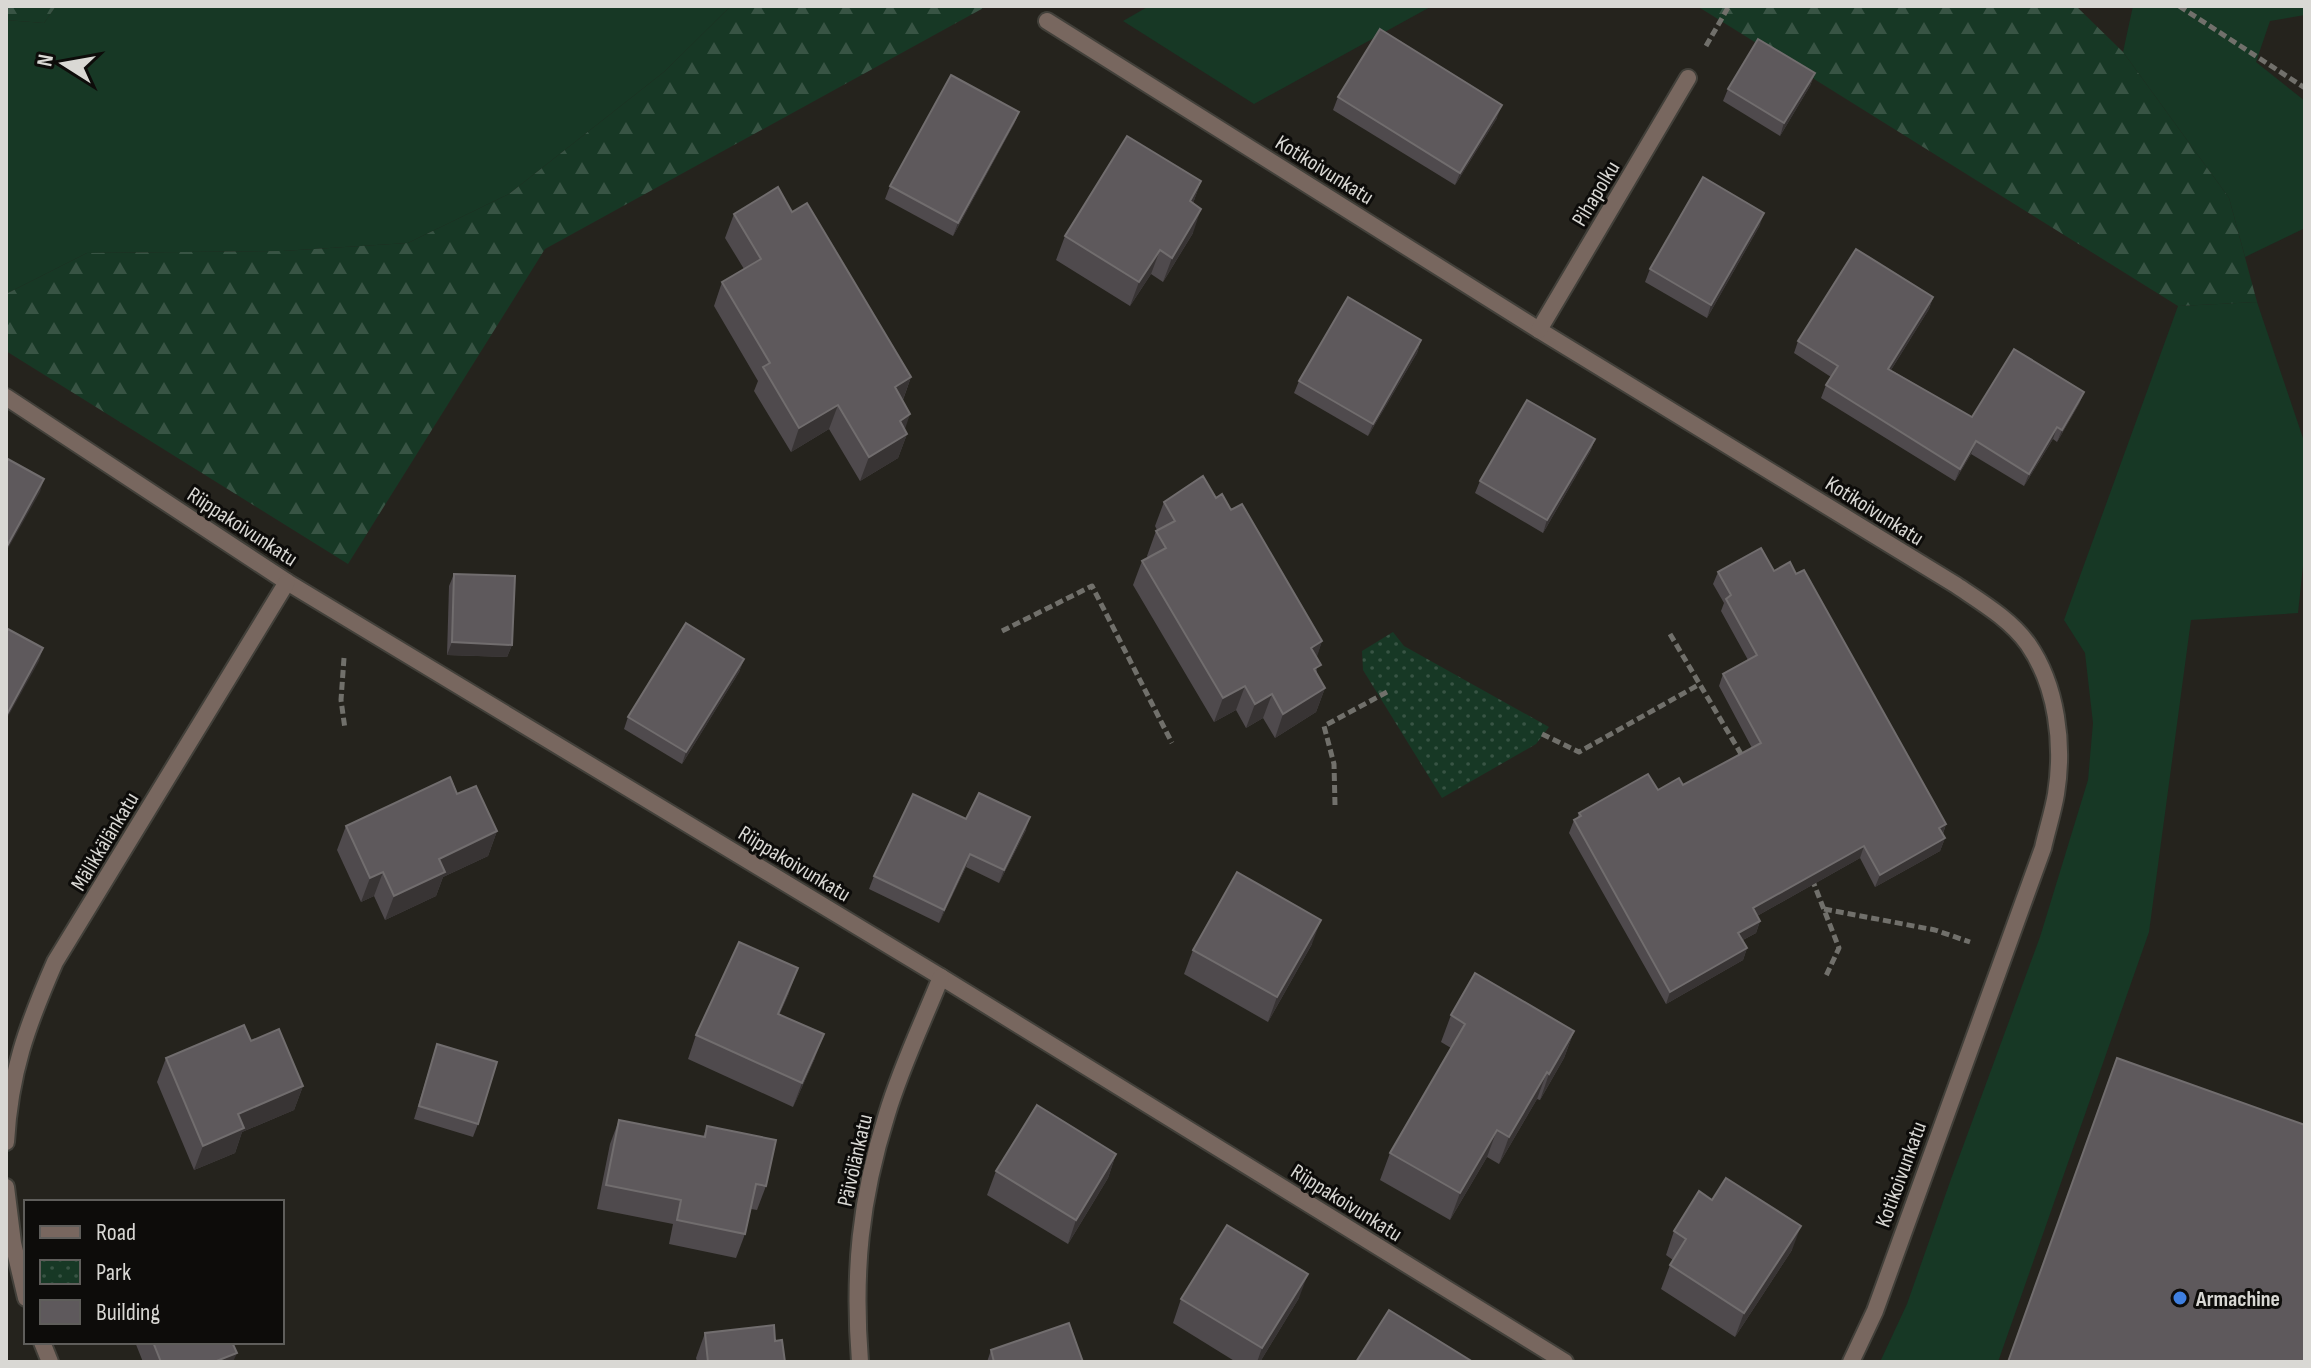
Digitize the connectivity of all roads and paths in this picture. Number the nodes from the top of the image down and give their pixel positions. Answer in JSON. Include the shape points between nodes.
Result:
{"nodes":[{"id":1,"x":1729,"y":6,"type":"edge"},
{"id":2,"x":2179,"y":6,"type":"edge"},
{"id":3,"x":1047,"y":21,"type":"dead end"},
{"id":4,"x":1688,"y":78,"type":"joint"},
{"id":5,"x":2305,"y":88,"type":"edge"},
{"id":6,"x":1539,"y":330,"type":"junction"},
{"id":7,"x":6,"y":397,"type":"edge"},
{"id":8,"x":287,"y":582,"type":"junction"},
{"id":9,"x":1002,"y":631,"type":"dead end"},
{"id":10,"x":1670,"y":634,"type":"dead end"},
{"id":11,"x":345,"y":650,"type":"dead end"},
{"id":12,"x":1700,"y":684,"type":"junction"},
{"id":13,"x":1387,"y":692,"type":"dead end"},
{"id":14,"x":345,"y":729,"type":"dead end"},
{"id":15,"x":1542,"y":734,"type":"dead end"},
{"id":16,"x":1172,"y":743,"type":"dead end"},
{"id":17,"x":1746,"y":763,"type":"edge"},
{"id":18,"x":1335,"y":805,"type":"dead end"},
{"id":19,"x":1808,"y":868,"type":"edge"},
{"id":20,"x":1824,"y":909,"type":"junction"},
{"id":21,"x":2005,"y":953,"type":"junction"},
{"id":22,"x":941,"y":977,"type":"junction"},
{"id":23,"x":1825,"y":978,"type":"dead end"},
{"id":24,"x":6,"y":1142,"type":"edge"},
{"id":25,"x":6,"y":1187,"type":"edge"},
{"id":26,"x":24,"y":1290,"type":"edge"},
{"id":27,"x":860,"y":1362,"type":"edge"},
{"id":28,"x":1565,"y":1362,"type":"edge"},
{"id":29,"x":1851,"y":1362,"type":"edge"}],
"edges":[{"from":1,"to":4,"type":"path"},
{"from":2,"to":5,"type":"path"},
{"from":3,"to":6,"type":"street","name":"Kotikoivunkatu"},
{"from":4,"to":6,"type":"street","name":"Pihapolku"},
{"from":6,"to":21,"type":"street","name":"Kotikoivunkatu","via":[[1956,585],[2027,642],[2054,704],[2057,792]]},
{"from":7,"to":8,"type":"street","name":"Riippakoivunkatu"},
{"from":8,"to":22,"type":"street","name":"Riippakoivunkatu"},
{"from":8,"to":24,"type":"street","name":"Mälikkälänkatu","via":[[55,962],[15,1069]]},
{"from":9,"to":16,"type":"path","via":[[1092,586]]},
{"from":10,"to":12,"type":"path"},
{"from":11,"to":14,"type":"path"},
{"from":12,"to":15,"type":"path","via":[[1579,752]]},
{"from":12,"to":17,"type":"path"},
{"from":13,"to":18,"type":"path","via":[[1324,726],[1334,764]]},
{"from":19,"to":20,"type":"path"},
{"from":20,"to":21,"type":"path","via":[[1935,930]]},
{"from":20,"to":23,"type":"path","via":[[1839,948]]},
{"from":21,"to":29,"type":"street","name":"Kotikoivunkatu","via":[[1875,1311]]},
{"from":22,"to":27,"type":"street","name":"Päivölänkatu","via":[[887,1112],[872,1167],[856,1272]]},
{"from":22,"to":28,"type":"street","name":"Riippakoivunkatu"},
{"from":25,"to":26,"type":"street"}]}
